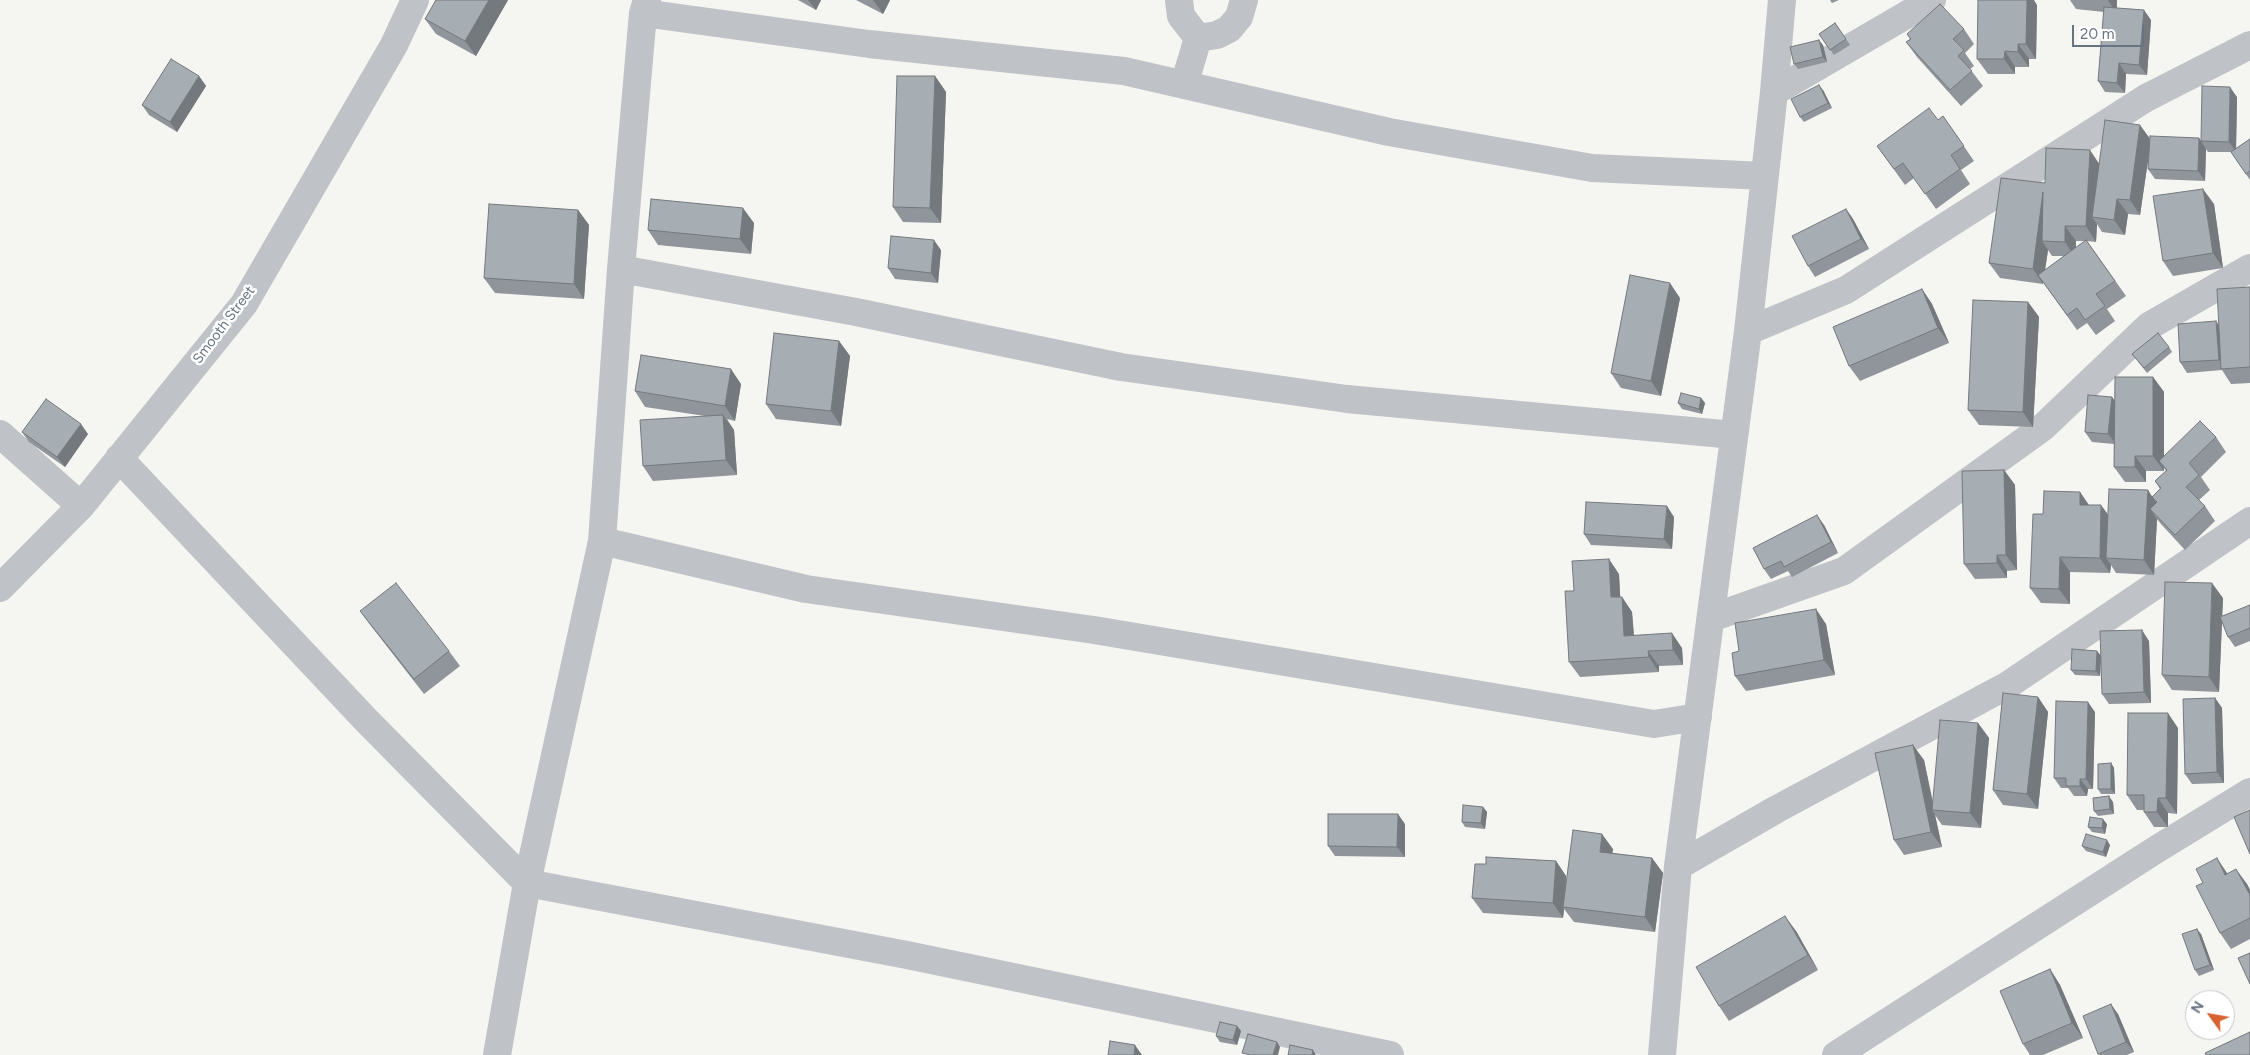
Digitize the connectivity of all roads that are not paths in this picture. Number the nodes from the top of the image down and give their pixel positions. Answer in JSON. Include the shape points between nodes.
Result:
{"nodes":[{"id":1,"x":415,"y":0,"type":"edge"},
{"id":2,"x":1179,"y":0,"type":"edge"},
{"id":3,"x":1244,"y":0,"type":"edge"},
{"id":4,"x":1782,"y":0,"type":"edge"},
{"id":5,"x":1932,"y":0,"type":"edge"},
{"id":6,"x":645,"y":6,"type":"edge"},
{"id":7,"x":1198,"y":38,"type":"junction"},
{"id":8,"x":2250,"y":45,"type":"edge"},
{"id":9,"x":1184,"y":85,"type":"junction"},
{"id":10,"x":1774,"y":92,"type":"junction"},
{"id":11,"x":1765,"y":176,"type":"junction"},
{"id":12,"x":621,"y":268,"type":"junction"},
{"id":13,"x":2250,"y":268,"type":"edge"},
{"id":14,"x":1748,"y":331,"type":"junction"},
{"id":15,"x":0,"y":434,"type":"edge"},
{"id":16,"x":1734,"y":435,"type":"junction"},
{"id":17,"x":119,"y":458,"type":"junction"},
{"id":18,"x":81,"y":506,"type":"junction"},
{"id":19,"x":2250,"y":521,"type":"edge"},
{"id":20,"x":602,"y":541,"type":"junction"},
{"id":21,"x":0,"y":588,"type":"edge"},
{"id":22,"x":1711,"y":618,"type":"junction"},
{"id":23,"x":1698,"y":717,"type":"junction"},
{"id":24,"x":2250,"y":792,"type":"edge"},
{"id":25,"x":1678,"y":866,"type":"junction"},
{"id":26,"x":527,"y":883,"type":"junction"},
{"id":27,"x":498,"y":1055,"type":"edge"},
{"id":28,"x":1390,"y":1055,"type":"edge"},
{"id":29,"x":1662,"y":1055,"type":"edge"},
{"id":30,"x":1836,"y":1055,"type":"edge"}],
"edges":[{"from":1,"to":17,"type":"street","name":"Smooth Street","via":[[394,45],[244,304]]},
{"from":2,"to":7,"type":"street","via":[[1181,16]]},
{"from":3,"to":7,"type":"street","via":[[1239,17],[1229,30]]},
{"from":4,"to":10,"type":"street"},
{"from":5,"to":10,"type":"street"},
{"from":6,"to":9,"type":"street","via":[[869,44],[1124,71]]},
{"from":6,"to":12,"type":"street"},
{"from":7,"to":9,"type":"street"},
{"from":8,"to":14,"type":"street","via":[[2146,98],[1846,290]]},
{"from":9,"to":11,"type":"street","via":[[1389,132],[1592,168]]},
{"from":10,"to":11,"type":"street"},
{"from":11,"to":14,"type":"street"},
{"from":12,"to":16,"type":"street","via":[[1121,367],[1347,399]]},
{"from":12,"to":20,"type":"street"},
{"from":13,"to":22,"type":"street","via":[[2148,326],[2042,428],[1844,571]]},
{"from":14,"to":16,"type":"street"},
{"from":15,"to":18,"type":"street"},
{"from":16,"to":22,"type":"street"},
{"from":17,"to":18,"type":"street","name":"Smooth Street"},
{"from":17,"to":26,"type":"street","via":[[366,720]]},
{"from":18,"to":21,"type":"street","name":"Smooth Street"},
{"from":19,"to":25,"type":"street","via":[[2008,685]]},
{"from":20,"to":23,"type":"street","via":[[806,589],[1094,630],[1654,724]]},
{"from":20,"to":26,"type":"street"},
{"from":22,"to":23,"type":"street"},
{"from":23,"to":25,"type":"street"},
{"from":24,"to":30,"type":"street"},
{"from":25,"to":29,"type":"street"},
{"from":26,"to":27,"type":"street"},
{"from":26,"to":28,"type":"street","via":[[907,955]]}]}
